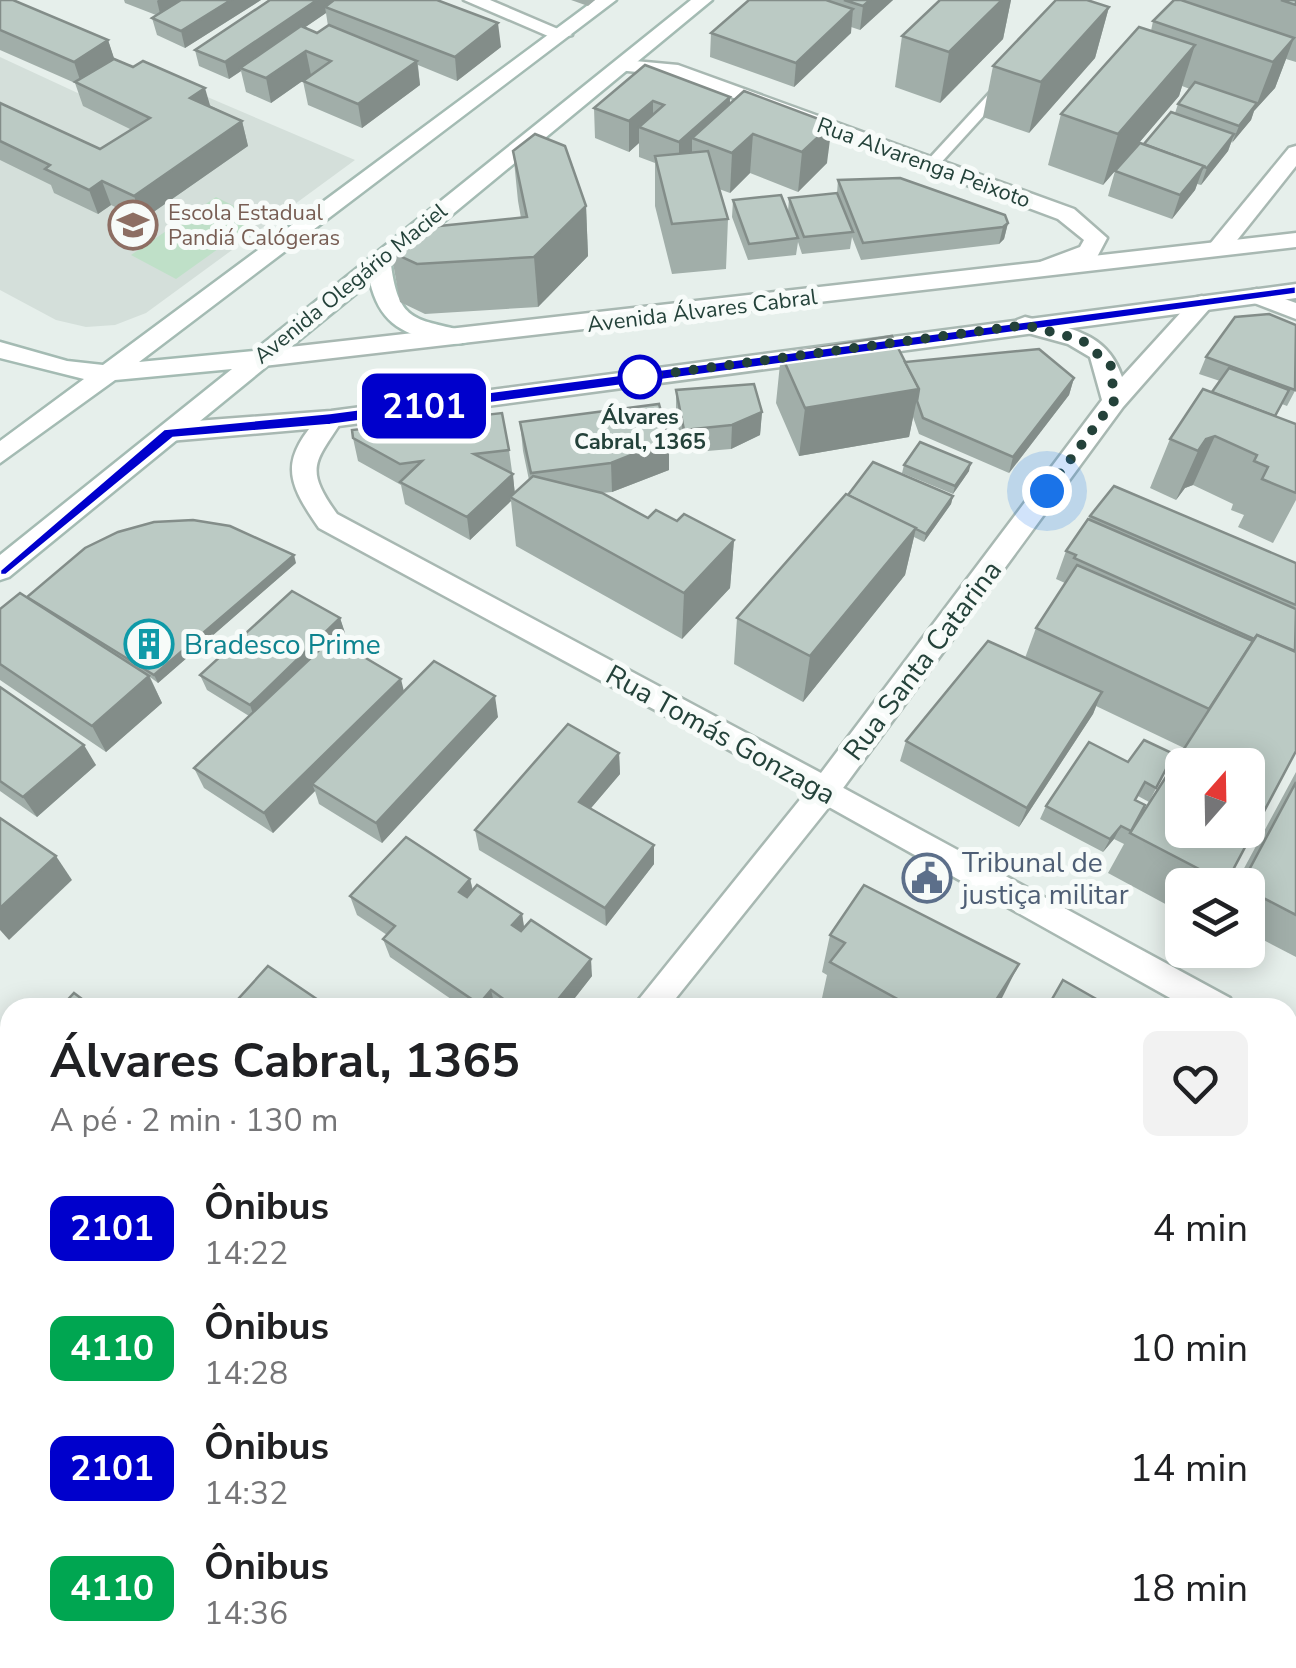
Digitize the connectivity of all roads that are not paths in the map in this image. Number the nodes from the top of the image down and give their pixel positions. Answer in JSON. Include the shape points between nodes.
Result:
{"nodes":[{"id":1,"x":472,"y":0,"type":"edge"},
{"id":2,"x":608,"y":0,"type":"edge"},
{"id":3,"x":703,"y":0,"type":"edge"},
{"id":4,"x":562,"y":36,"type":"junction"},
{"id":5,"x":624,"y":66,"type":"junction"},
{"id":6,"x":1003,"y":87,"type":"edge"},
{"id":7,"x":1296,"y":152,"type":"edge"},
{"id":8,"x":932,"y":164,"type":"junction"},
{"id":9,"x":1276,"y":178,"type":"junction"},
{"id":10,"x":1296,"y":197,"type":"edge"},
{"id":11,"x":1296,"y":240,"type":"edge"},
{"id":12,"x":1218,"y":249,"type":"junction"},
{"id":13,"x":378,"y":261,"type":"junction"},
{"id":14,"x":1040,"y":270,"type":"junction"},
{"id":15,"x":1296,"y":291,"type":"edge"},
{"id":16,"x":1257,"y":296,"type":"junction"},
{"id":17,"x":1202,"y":303,"type":"junction"},
{"id":18,"x":1296,"y":312,"type":"edge"},
{"id":19,"x":1025,"y":325,"type":"junction"},
{"id":20,"x":459,"y":337,"type":"junction"},
{"id":21,"x":0,"y":350,"type":"edge"},
{"id":22,"x":255,"y":359,"type":"junction"},
{"id":23,"x":107,"y":373,"type":"junction"},
{"id":24,"x":1114,"y":401,"type":"junction"},
{"id":25,"x":330,"y":419,"type":"junction"},
{"id":26,"x":169,"y":432,"type":"junction"},
{"id":27,"x":0,"y":454,"type":"edge"},
{"id":28,"x":0,"y":570,"type":"edge"},
{"id":29,"x":824,"y":790,"type":"junction"},
{"id":30,"x":656,"y":998,"type":"edge"},
{"id":31,"x":1201,"y":998,"type":"edge"}],
"edges":[{"from":1,"to":4,"type":"street"},
{"from":2,"to":4,"type":"street"},
{"from":3,"to":5,"type":"street","name":"Avenida Olegário Maciel"},
{"from":4,"to":23,"type":"street"},
{"from":5,"to":8,"type":"street","name":"Rua Alvarenga Peixoto","via":[[671,69]]},
{"from":5,"to":13,"type":"street","name":"Avenida Olegário Maciel"},
{"from":6,"to":8,"type":"lane"},
{"from":7,"to":9,"type":"street"},
{"from":8,"to":14,"type":"street","name":"Rua Alvarenga Peixoto","via":[[1066,214],[1096,238],[1090,252]]},
{"from":9,"to":10,"type":"street"},
{"from":9,"to":12,"type":"street"},
{"from":11,"to":12,"type":"street","name":"Avenida Álvares Cabral"},
{"from":12,"to":14,"type":"street","name":"Avenida Álvares Cabral"},
{"from":13,"to":20,"type":"street","via":[[383,302],[395,316],[415,330]]},
{"from":13,"to":22,"type":"street","name":"Avenida Olegário Maciel"},
{"from":14,"to":20,"type":"street","name":"Avenida Álvares Cabral"},
{"from":15,"to":16,"type":"street"},
{"from":16,"to":17,"type":"street"},
{"from":16,"to":18,"type":"street"},
{"from":17,"to":19,"type":"street"},
{"from":17,"to":24,"type":"street","name":"Rua Santa Catarina"},
{"from":19,"to":24,"type":"street","via":[[1082,340],[1099,352],[1111,366]]},
{"from":19,"to":25,"type":"street"},
{"from":20,"to":22,"type":"street","name":"Avenida Álvares Cabral"},
{"from":21,"to":23,"type":"street","name":"Avenida Álvares Cabral"},
{"from":22,"to":23,"type":"street","name":"Avenida Álvares Cabral"},
{"from":22,"to":26,"type":"street","name":"Avenida Olegário Maciel"},
{"from":23,"to":27,"type":"street"},
{"from":24,"to":29,"type":"street","name":"Rua Santa Catarina"},
{"from":25,"to":26,"type":"street"},
{"from":25,"to":29,"type":"street","name":"Rua Tomás Gonzaga","via":[[308,444],[300,467],[306,492],[328,520]]},
{"from":26,"to":28,"type":"street","name":"Avenida Olegário Maciel"},
{"from":29,"to":30,"type":"street","name":"Rua Santa Catarina"},
{"from":29,"to":31,"type":"street","name":"Rua Tomás Gonzaga"}]}
